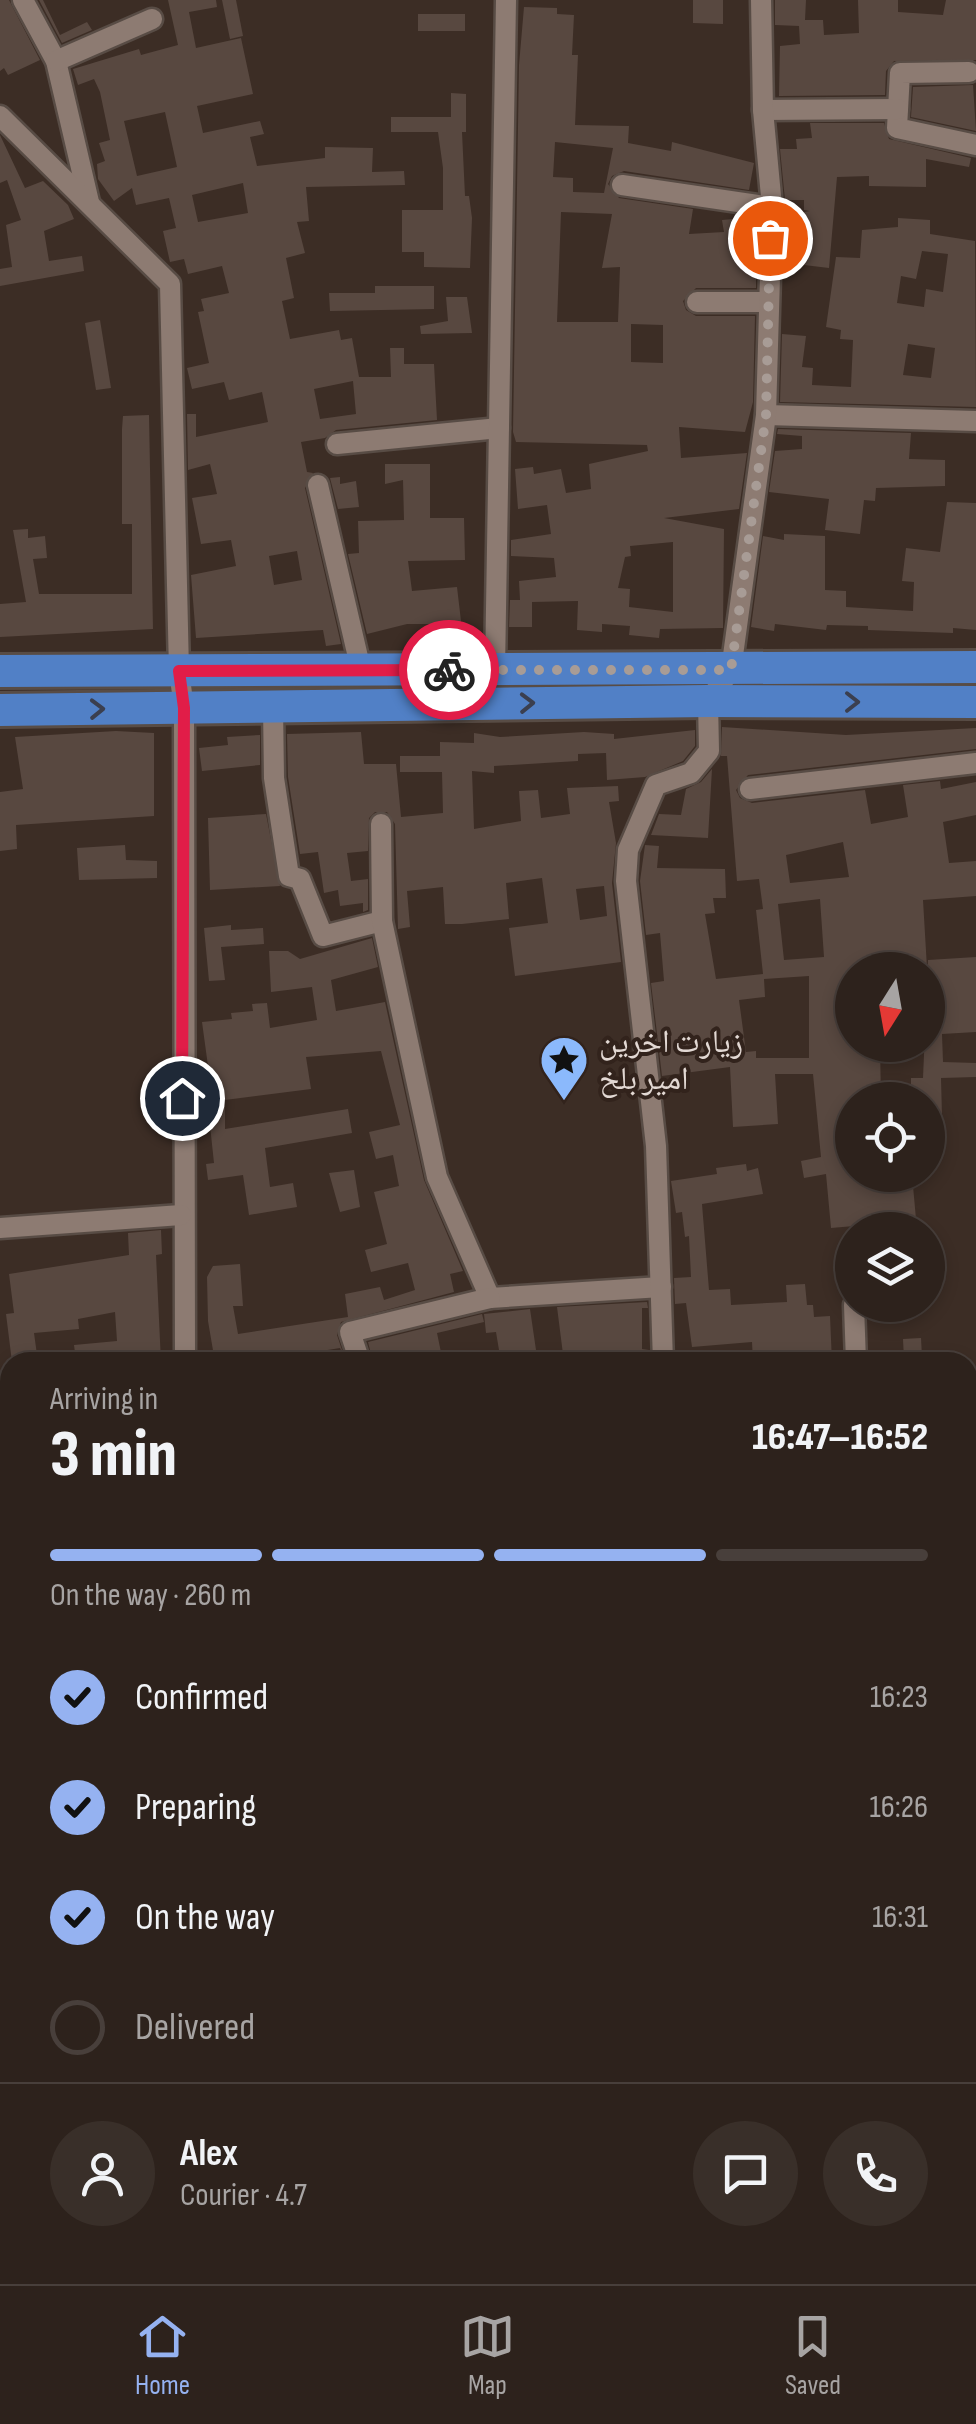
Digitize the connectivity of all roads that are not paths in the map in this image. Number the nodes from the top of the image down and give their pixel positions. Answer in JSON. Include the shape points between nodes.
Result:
{"nodes":[{"id":1,"x":23,"y":0,"type":"edge"},
{"id":2,"x":506,"y":0,"type":"edge"},
{"id":3,"x":761,"y":0,"type":"edge"},
{"id":4,"x":152,"y":19,"type":"dead end"},
{"id":5,"x":56,"y":61,"type":"junction"},
{"id":6,"x":970,"y":72,"type":"dead end"},
{"id":7,"x":763,"y":110,"type":"junction"},
{"id":8,"x":898,"y":110,"type":"junction"},
{"id":9,"x":0,"y":116,"type":"edge"},
{"id":10,"x":976,"y":145,"type":"edge"},
{"id":11,"x":622,"y":185,"type":"dead end"},
{"id":12,"x":90,"y":204,"type":"junction"},
{"id":13,"x":772,"y":207,"type":"junction"},
{"id":14,"x":696,"y":302,"type":"dead end"},
{"id":15,"x":767,"y":302,"type":"junction"},
{"id":16,"x":766,"y":415,"type":"junction"},
{"id":17,"x":976,"y":420,"type":"edge"},
{"id":18,"x":499,"y":428,"type":"junction"},
{"id":19,"x":337,"y":444,"type":"dead end"},
{"id":20,"x":318,"y":485,"type":"dead end"},
{"id":21,"x":976,"y":667,"type":"edge"},
{"id":22,"x":361,"y":670,"type":"junction"},
{"id":23,"x":495,"y":670,"type":"junction"},
{"id":24,"x":731,"y":670,"type":"junction"},
{"id":25,"x":0,"y":671,"type":"edge"},
{"id":26,"x":179,"y":671,"type":"junction"},
{"id":27,"x":708,"y":700,"type":"junction"},
{"id":28,"x":976,"y":702,"type":"edge"},
{"id":29,"x":272,"y":706,"type":"junction"},
{"id":30,"x":184,"y":708,"type":"junction"},
{"id":31,"x":0,"y":710,"type":"edge"},
{"id":32,"x":976,"y":763,"type":"edge"},
{"id":33,"x":750,"y":789,"type":"dead end"},
{"id":34,"x":382,"y":824,"type":"dead end"},
{"id":35,"x":382,"y":921,"type":"junction"},
{"id":36,"x":181,"y":1215,"type":"junction"},
{"id":37,"x":0,"y":1228,"type":"edge"},
{"id":38,"x":661,"y":1287,"type":"junction"},
{"id":39,"x":490,"y":1298,"type":"junction"},
{"id":40,"x":855,"y":1322,"type":"edge"},
{"id":41,"x":185,"y":1352,"type":"edge"},
{"id":42,"x":357,"y":1352,"type":"edge"},
{"id":43,"x":663,"y":1352,"type":"edge"},
{"id":44,"x":856,"y":1352,"type":"edge"}],
"edges":[{"from":1,"to":5,"type":"street"},
{"from":2,"to":18,"type":"street"},
{"from":3,"to":7,"type":"street"},
{"from":4,"to":5,"type":"street"},
{"from":5,"to":12,"type":"street"},
{"from":6,"to":8,"type":"street","via":[[900,73]]},
{"from":7,"to":8,"type":"street"},
{"from":7,"to":13,"type":"street"},
{"from":8,"to":10,"type":"street","via":[[897,130]]},
{"from":9,"to":12,"type":"street"},
{"from":11,"to":13,"type":"street"},
{"from":12,"to":26,"type":"street","via":[[170,284]]},
{"from":13,"to":15,"type":"street"},
{"from":14,"to":15,"type":"street"},
{"from":15,"to":16,"type":"street"},
{"from":16,"to":17,"type":"street"},
{"from":16,"to":24,"type":"street"},
{"from":18,"to":19,"type":"street"},
{"from":18,"to":23,"type":"street"},
{"from":20,"to":22,"type":"street"},
{"from":21,"to":24,"type":"highway"},
{"from":22,"to":23,"type":"highway"},
{"from":22,"to":26,"type":"highway"},
{"from":23,"to":24,"type":"highway"},
{"from":24,"to":27,"type":"street"},
{"from":25,"to":26,"type":"highway"},
{"from":26,"to":30,"type":"street"},
{"from":27,"to":28,"type":"highway","one_way":true},
{"from":29,"to":27,"type":"highway","one_way":true},
{"from":27,"to":38,"type":"street","via":[[709,751],[691,773],[656,785],[628,850],[656,1146]]},
{"from":29,"to":30,"type":"highway"},
{"from":29,"to":35,"type":"street","via":[[274,778],[289,876],[300,879],[323,936]]},
{"from":31,"to":30,"type":"highway","one_way":true},
{"from":30,"to":36,"type":"street"},
{"from":32,"to":33,"type":"street"},
{"from":34,"to":35,"type":"street"},
{"from":35,"to":39,"type":"street","via":[[437,1177]]},
{"from":36,"to":37,"type":"street"},
{"from":36,"to":41,"type":"street"},
{"from":38,"to":39,"type":"street"},
{"from":38,"to":43,"type":"street"},
{"from":39,"to":42,"type":"street","via":[[350,1332]]},
{"from":40,"to":44,"type":"street"}]}
